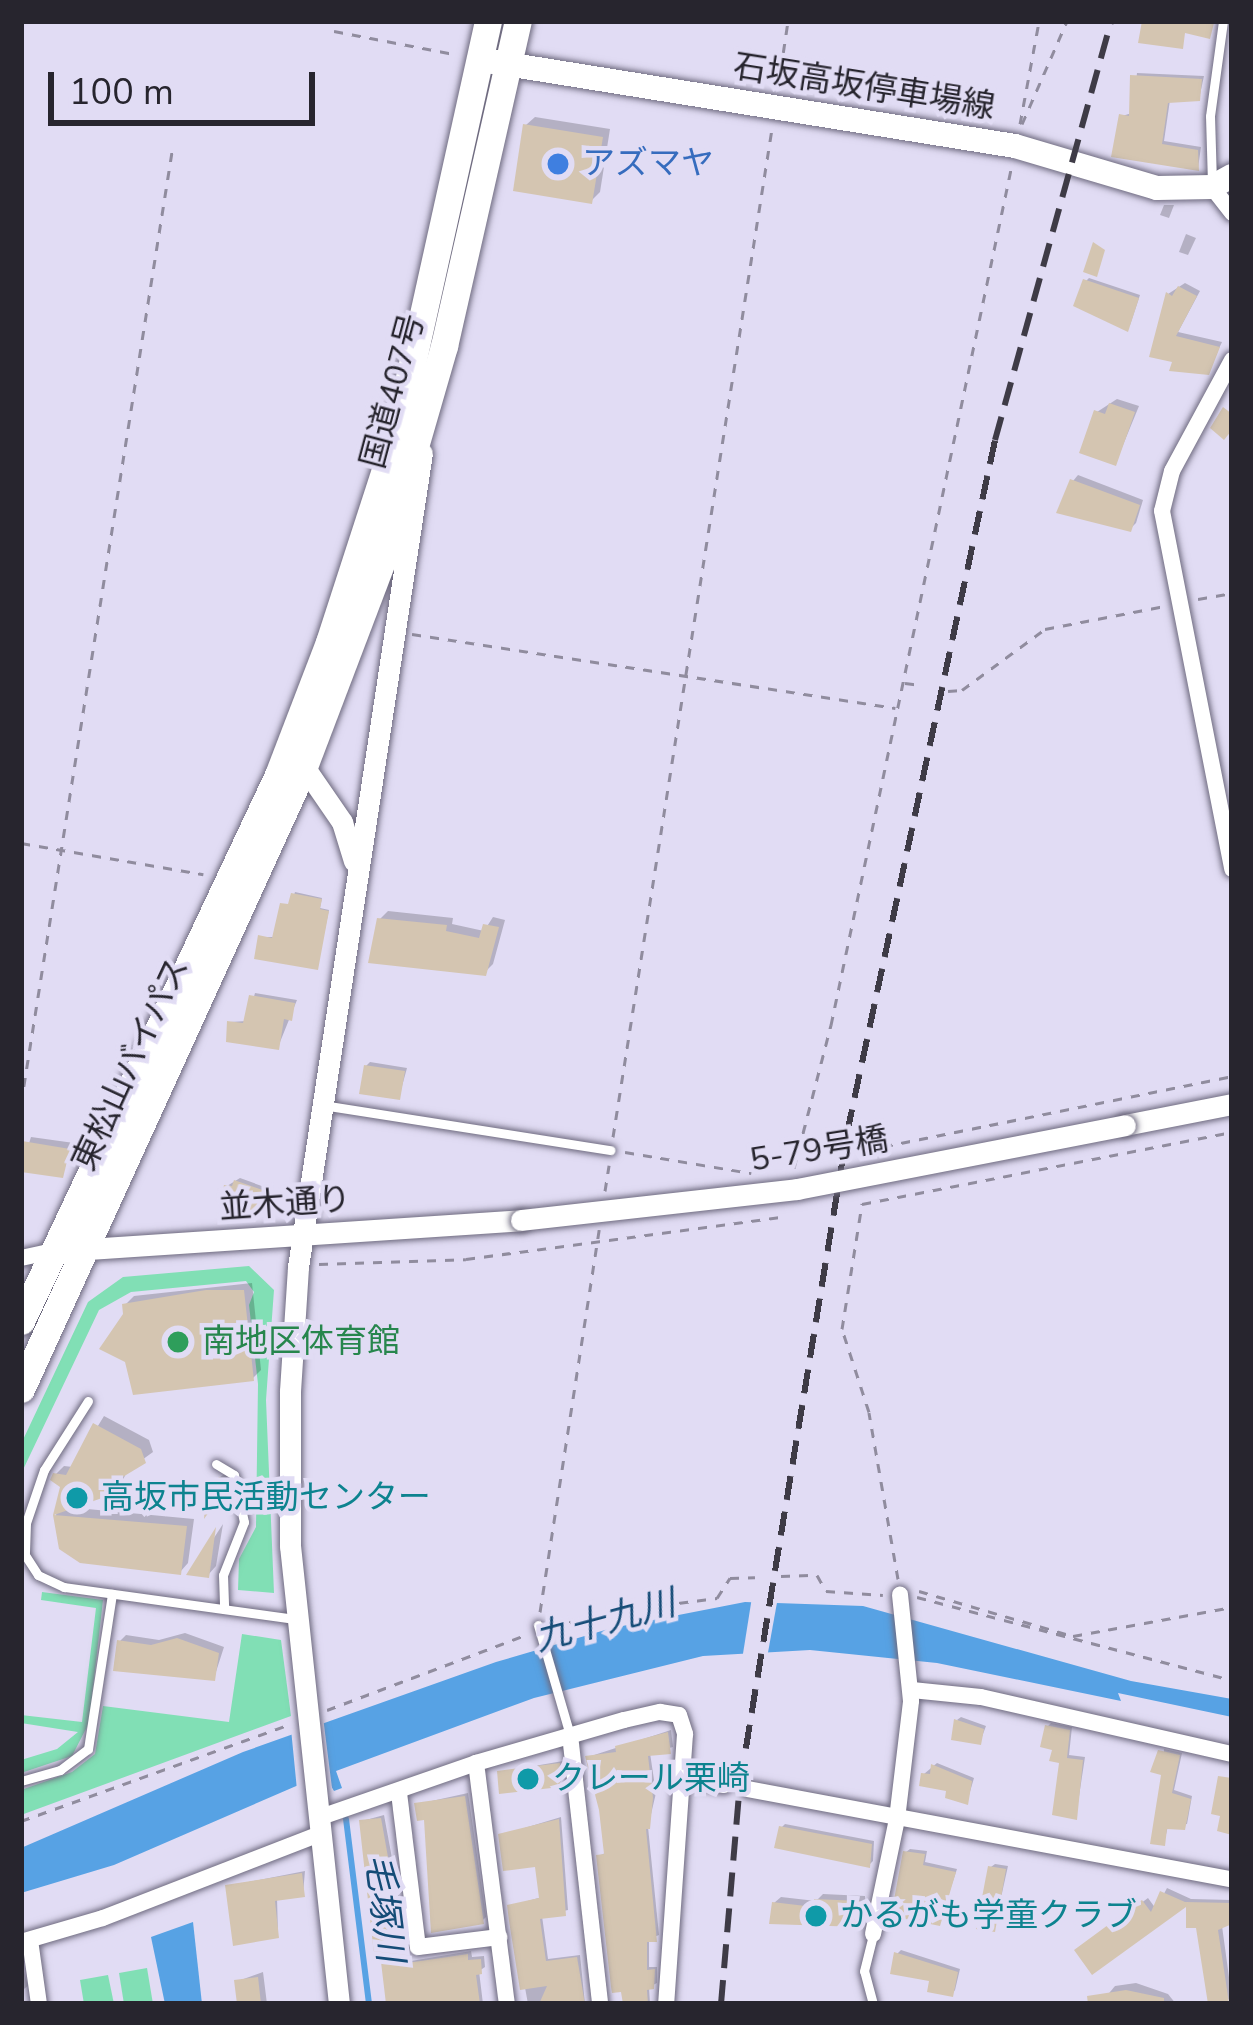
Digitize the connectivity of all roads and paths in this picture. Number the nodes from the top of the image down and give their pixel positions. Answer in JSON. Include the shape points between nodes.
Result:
{"nodes":[{"id":1,"x":488,"y":21,"type":"edge"},
{"id":2,"x":518,"y":21,"type":"edge"},
{"id":3,"x":788,"y":21,"type":"edge"},
{"id":4,"x":1039,"y":21,"type":"edge"},
{"id":5,"x":1067,"y":21,"type":"edge"},
{"id":6,"x":1223,"y":21,"type":"edge"},
{"id":7,"x":334,"y":31,"type":"dead end"},
{"id":8,"x":480,"y":59,"type":"junction"},
{"id":9,"x":509,"y":64,"type":"junction"},
{"id":10,"x":776,"y":104,"type":"junction"},
{"id":11,"x":1016,"y":146,"type":"junction"},
{"id":12,"x":172,"y":152,"type":"dead end"},
{"id":13,"x":1222,"y":181,"type":"edge"},
{"id":14,"x":1232,"y":212,"type":"edge"},
{"id":15,"x":1232,"y":360,"type":"edge"},
{"id":16,"x":422,"y":428,"type":"junction"},
{"id":17,"x":1232,"y":593,"type":"edge"},
{"id":18,"x":1179,"y":603,"type":"junction"},
{"id":19,"x":414,"y":634,"type":"dead end"},
{"id":20,"x":686,"y":675,"type":"junction"},
{"id":21,"x":901,"y":683,"type":"junction"},
{"id":22,"x":921,"y":685,"type":"dead end"},
{"id":23,"x":948,"y":691,"type":"dead end"},
{"id":24,"x":896,"y":708,"type":"junction"},
{"id":25,"x":297,"y":757,"type":"junction"},
{"id":26,"x":21,"y":843,"type":"edge"},
{"id":27,"x":60,"y":849,"type":"junction"},
{"id":28,"x":355,"y":868,"type":"junction"},
{"id":29,"x":1232,"y":869,"type":"edge"},
{"id":30,"x":228,"y":881,"type":"junction"},
{"id":31,"x":1232,"y":1076,"type":"edge"},
{"id":32,"x":1232,"y":1103,"type":"edge"},
{"id":33,"x":21,"y":1104,"type":"edge"},
{"id":34,"x":322,"y":1105,"type":"junction"},
{"id":35,"x":1232,"y":1132,"type":"edge"},
{"id":36,"x":611,"y":1150,"type":"junction"},
{"id":37,"x":866,"y":1150,"type":"dead end"},
{"id":38,"x":792,"y":1172,"type":"dead end"},
{"id":39,"x":763,"y":1174,"type":"dead end"},
{"id":40,"x":782,"y":1217,"type":"dead end"},
{"id":41,"x":521,"y":1220,"type":"joint"},
{"id":42,"x":304,"y":1237,"type":"junction"},
{"id":43,"x":598,"y":1240,"type":"junction"},
{"id":44,"x":85,"y":1250,"type":"junction"},
{"id":45,"x":54,"y":1251,"type":"junction"},
{"id":46,"x":21,"y":1258,"type":"edge"},
{"id":47,"x":319,"y":1264,"type":"dead end"},
{"id":48,"x":21,"y":1321,"type":"edge"},
{"id":49,"x":21,"y":1389,"type":"edge"},
{"id":50,"x":88,"y":1401,"type":"dead end"},
{"id":51,"x":216,"y":1464,"type":"dead end"},
{"id":52,"x":781,"y":1576,"type":"dead end"},
{"id":53,"x":755,"y":1577,"type":"dead end"},
{"id":54,"x":112,"y":1594,"type":"junction"},
{"id":55,"x":900,"y":1597,"type":"junction"},
{"id":56,"x":1232,"y":1607,"type":"edge"},
{"id":57,"x":224,"y":1609,"type":"junction"},
{"id":58,"x":296,"y":1619,"type":"junction"},
{"id":59,"x":543,"y":1627,"type":"junction"},
{"id":60,"x":533,"y":1638,"type":"junction"},
{"id":61,"x":1232,"y":1680,"type":"edge"},
{"id":62,"x":911,"y":1686,"type":"junction"},
{"id":63,"x":307,"y":1719,"type":"junction"},
{"id":64,"x":567,"y":1726,"type":"junction"},
{"id":65,"x":1232,"y":1754,"type":"edge"},
{"id":66,"x":476,"y":1763,"type":"junction"},
{"id":67,"x":680,"y":1777,"type":"junction"},
{"id":68,"x":21,"y":1781,"type":"edge"},
{"id":69,"x":724,"y":1785,"type":"dead end"},
{"id":70,"x":748,"y":1790,"type":"dead end"},
{"id":71,"x":400,"y":1793,"type":"junction"},
{"id":72,"x":318,"y":1818,"type":"junction"},
{"id":73,"x":897,"y":1819,"type":"junction"},
{"id":74,"x":21,"y":1821,"type":"edge"},
{"id":75,"x":1232,"y":1880,"type":"edge"},
{"id":76,"x":873,"y":1934,"type":"joint"},
{"id":77,"x":499,"y":1936,"type":"junction"},
{"id":78,"x":26,"y":1941,"type":"edge"},
{"id":79,"x":39,"y":2004,"type":"edge"},
{"id":80,"x":339,"y":2004,"type":"edge"},
{"id":81,"x":507,"y":2004,"type":"edge"},
{"id":82,"x":600,"y":2004,"type":"edge"},
{"id":83,"x":666,"y":2004,"type":"edge"},
{"id":84,"x":873,"y":2004,"type":"edge"}],
"edges":[{"from":1,"to":8,"type":"highway","name":"国道407号"},
{"from":2,"to":9,"type":"highway","name":"国道407号"},
{"from":3,"to":10,"type":"path"},
{"from":4,"to":5,"type":"path","via":[[1018,133]]},
{"from":6,"to":13,"type":"lane","via":[[1210,116]]},
{"from":7,"to":8,"type":"path"},
{"from":8,"to":9,"type":"main road","name":"石坂高坂停車場線"},
{"from":8,"to":25,"type":"highway","name":"国道407号","via":[[396,436]]},
{"from":9,"to":10,"type":"main road","name":"石坂高坂停車場線"},
{"from":9,"to":16,"type":"highway","name":"国道407号"},
{"from":10,"to":11,"type":"main road","name":"石坂高坂停車場線"},
{"from":10,"to":20,"type":"path"},
{"from":11,"to":13,"type":"main road","name":"石坂高坂停車場線","via":[[1157,188]]},
{"from":11,"to":21,"type":"path"},
{"from":12,"to":27,"type":"path"},
{"from":13,"to":14,"type":"street"},
{"from":15,"to":18,"type":"street","via":[[1201,412],[1162,511]]},
{"from":16,"to":25,"type":"highway","name":"国道407号","via":[[382,562]]},
{"from":16,"to":28,"type":"street","via":[[422,468]]},
{"from":17,"to":18,"type":"path"},
{"from":18,"to":23,"type":"path","via":[[1045,629],[962,691]]},
{"from":18,"to":29,"type":"street"},
{"from":19,"to":20,"type":"path"},
{"from":20,"to":24,"type":"path"},
{"from":20,"to":36,"type":"path"},
{"from":21,"to":22,"type":"path"},
{"from":21,"to":24,"type":"path"},
{"from":24,"to":38,"type":"path","via":[[812,1112]]},
{"from":25,"to":28,"type":"street","via":[[342,823]]},
{"from":25,"to":30,"type":"highway","name":"東松山バイパス"},
{"from":25,"to":44,"type":"highway","name":"東松山バイパス"},
{"from":26,"to":27,"type":"path"},
{"from":27,"to":30,"type":"path"},
{"from":27,"to":33,"type":"path"},
{"from":28,"to":34,"type":"street"},
{"from":30,"to":45,"type":"highway","name":"東松山バイパス"},
{"from":31,"to":37,"type":"path"},
{"from":32,"to":41,"type":"street","name":"5-79号橋","bridge":true,"via":[[797,1189]]},
{"from":34,"to":36,"type":"lane"},
{"from":34,"to":42,"type":"street"},
{"from":35,"to":55,"type":"path","via":[[862,1204],[842,1329],[869,1412]]},
{"from":36,"to":39,"type":"path"},
{"from":40,"to":43,"type":"path"},
{"from":41,"to":42,"type":"street","name":"並木通り"},
{"from":42,"to":44,"type":"street","name":"並木通り"},
{"from":42,"to":58,"type":"street","via":[[288,1439]]},
{"from":43,"to":47,"type":"path","via":[[466,1259]]},
{"from":43,"to":59,"type":"path"},
{"from":44,"to":45,"type":"street","name":"並木通り"},
{"from":44,"to":49,"type":"highway","name":"東松山バイパス"},
{"from":45,"to":46,"type":"street"},
{"from":45,"to":48,"type":"highway","name":"東松山バイパス"},
{"from":50,"to":54,"type":"lane","via":[[44,1470],[23,1545],[28,1565],[50,1583]]},
{"from":51,"to":57,"type":"lane","via":[[234,1474],[244,1522],[223,1575]]},
{"from":52,"to":55,"type":"path","via":[[817,1576],[832,1593]]},
{"from":53,"to":59,"type":"path","via":[[725,1581],[717,1598]]},
{"from":54,"to":57,"type":"lane"},
{"from":54,"to":68,"type":"lane","via":[[88,1749],[60,1770]]},
{"from":55,"to":56,"type":"path","via":[[946,1597],[1072,1636]]},
{"from":55,"to":61,"type":"path"},
{"from":55,"to":62,"type":"street"},
{"from":57,"to":58,"type":"lane"},
{"from":58,"to":63,"type":"street"},
{"from":59,"to":60,"type":"lane"},
{"from":60,"to":63,"type":"path"},
{"from":60,"to":64,"type":"lane"},
{"from":62,"to":65,"type":"street"},
{"from":62,"to":73,"type":"street"},
{"from":63,"to":72,"type":"street"},
{"from":63,"to":74,"type":"path"},
{"from":64,"to":66,"type":"street"},
{"from":64,"to":67,"type":"street","via":[[674,1711],[684,1723]]},
{"from":64,"to":82,"type":"street"},
{"from":66,"to":71,"type":"street"},
{"from":66,"to":77,"type":"street"},
{"from":67,"to":69,"type":"street"},
{"from":67,"to":83,"type":"street"},
{"from":70,"to":73,"type":"street"},
{"from":71,"to":72,"type":"street"},
{"from":71,"to":77,"type":"street","via":[[418,1947]]},
{"from":72,"to":78,"type":"street","via":[[103,1918]]},
{"from":72,"to":80,"type":"street"},
{"from":73,"to":75,"type":"street"},
{"from":73,"to":76,"type":"street"},
{"from":76,"to":84,"type":"lane","via":[[864,1971]]},
{"from":77,"to":81,"type":"street"},
{"from":78,"to":79,"type":"street"}]}
